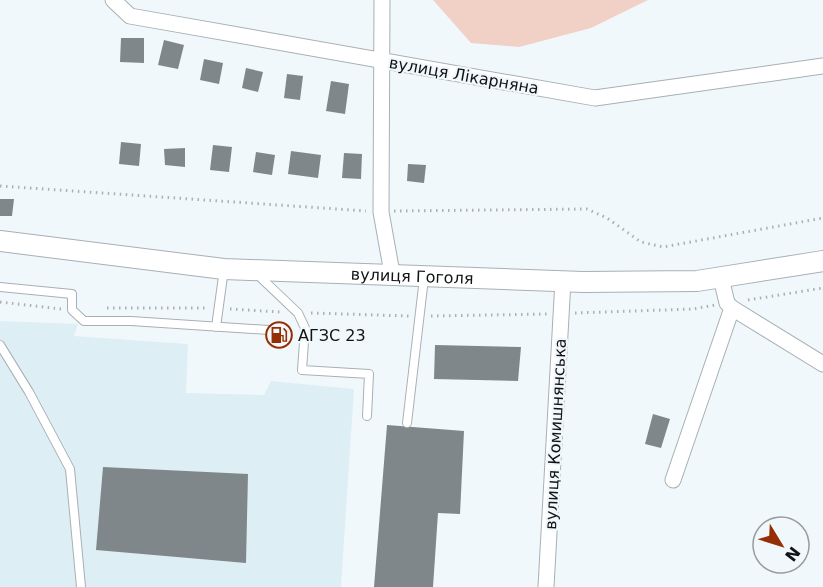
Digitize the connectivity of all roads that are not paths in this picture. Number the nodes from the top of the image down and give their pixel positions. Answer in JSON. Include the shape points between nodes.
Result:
{"nodes":[{"id":1,"x":113,"y":0,"type":"edge"},
{"id":2,"x":382,"y":0,"type":"edge"},
{"id":3,"x":382,"y":61,"type":"junction"},
{"id":4,"x":823,"y":66,"type":"edge"},
{"id":5,"x":0,"y":241,"type":"edge"},
{"id":6,"x":823,"y":261,"type":"edge"},
{"id":7,"x":224,"y":268,"type":"junction"},
{"id":8,"x":253,"y":271,"type":"junction"},
{"id":9,"x":392,"y":273,"type":"junction"},
{"id":10,"x":424,"y":276,"type":"junction"},
{"id":11,"x":721,"y":278,"type":"junction"},
{"id":12,"x":563,"y":280,"type":"junction"},
{"id":13,"x":0,"y":287,"type":"edge"},
{"id":14,"x":732,"y":308,"type":"junction"},
{"id":15,"x":216,"y":327,"type":"junction"},
{"id":16,"x":269,"y":330,"type":"dead end"},
{"id":17,"x":0,"y":345,"type":"edge"},
{"id":18,"x":823,"y":364,"type":"edge"},
{"id":19,"x":367,"y":416,"type":"dead end"},
{"id":20,"x":407,"y":423,"type":"dead end"},
{"id":21,"x":673,"y":480,"type":"dead end"},
{"id":22,"x":81,"y":587,"type":"edge"},
{"id":23,"x":546,"y":587,"type":"edge"}],
"edges":[{"from":1,"to":3,"type":"street","name":"вулиця Лікарняна","via":[[130,16]]},
{"from":2,"to":3,"type":"street"},
{"from":3,"to":4,"type":"street","name":"вулиця Лікарняна","via":[[595,98]]},
{"from":3,"to":9,"type":"street","via":[[381,212]]},
{"from":5,"to":7,"type":"street","name":"вулиця Гоголя"},
{"from":6,"to":11,"type":"street","name":"вулиця Гоголя"},
{"from":7,"to":8,"type":"street","name":"вулиця Гоголя"},
{"from":7,"to":15,"type":"lane"},
{"from":8,"to":9,"type":"street","name":"вулиця Гоголя"},
{"from":8,"to":19,"type":"lane","via":[[298,313],[305,328],[302,370],[369,374]]},
{"from":9,"to":10,"type":"street","name":"вулиця Гоголя"},
{"from":10,"to":12,"type":"street","name":"вулиця Гоголя"},
{"from":10,"to":20,"type":"lane"},
{"from":11,"to":12,"type":"street","name":"вулиця Гоголя"},
{"from":11,"to":14,"type":"street"},
{"from":12,"to":23,"type":"street","name":"вулиця Комишнянська"},
{"from":13,"to":15,"type":"lane","via":[[72,294],[72,310],[84,321]]},
{"from":14,"to":18,"type":"street"},
{"from":14,"to":21,"type":"street"},
{"from":15,"to":16,"type":"lane"},
{"from":17,"to":22,"type":"lane","via":[[70,469]]}]}
